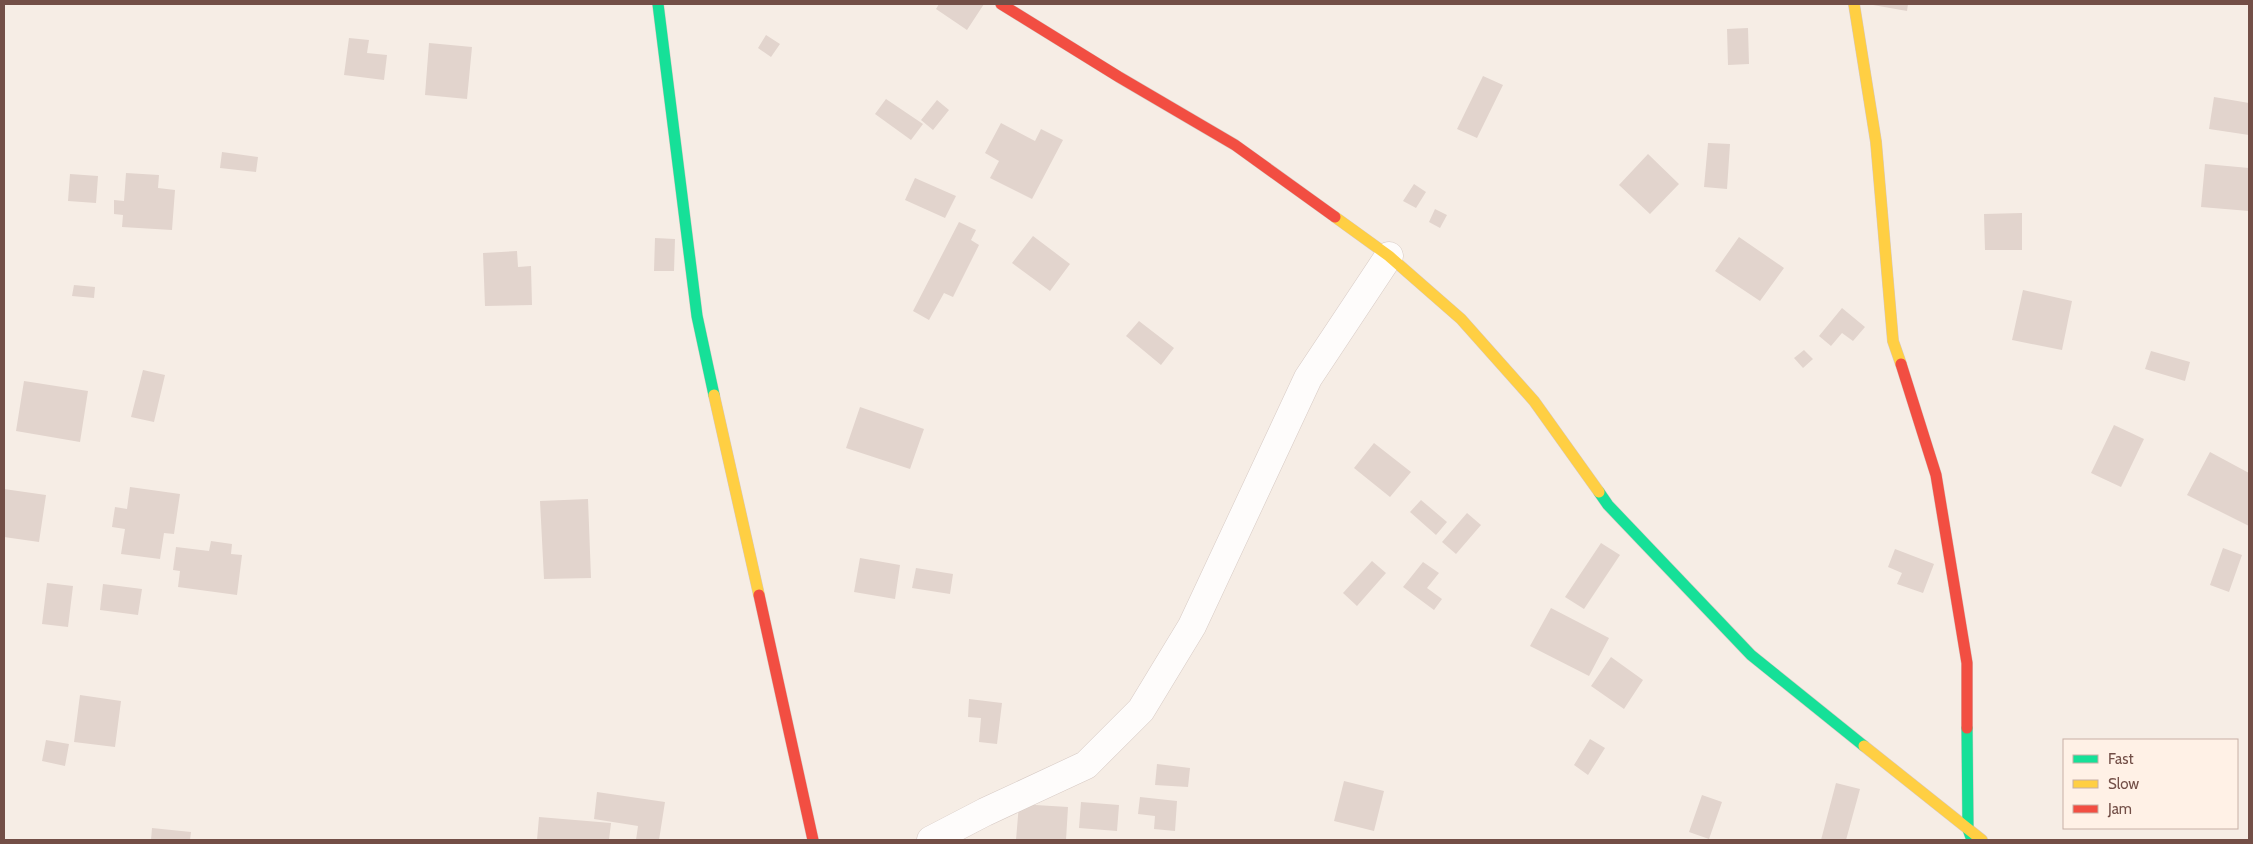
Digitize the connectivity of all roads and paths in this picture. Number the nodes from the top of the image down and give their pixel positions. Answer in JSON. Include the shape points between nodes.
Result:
{"nodes":[{"id":1,"x":658,"y":4,"type":"edge"},
{"id":2,"x":1001,"y":4,"type":"edge"},
{"id":3,"x":1854,"y":4,"type":"edge"},
{"id":4,"x":1389,"y":256,"type":"junction"},
{"id":5,"x":1968,"y":829,"type":"junction"},
{"id":6,"x":813,"y":840,"type":"edge"},
{"id":7,"x":931,"y":840,"type":"edge"},
{"id":8,"x":1972,"y":840,"type":"edge"},
{"id":9,"x":1982,"y":840,"type":"edge"}],
"edges":[{"from":1,"to":6,"type":"street","via":[[697,316]]},
{"from":2,"to":4,"type":"street","via":[[1235,145]]},
{"from":3,"to":5,"type":"street","via":[[1876,142],[1893,341],[1936,475],[1967,662]]},
{"from":4,"to":5,"type":"street","via":[[1461,319],[1534,401],[1608,505],[1751,655]]},
{"from":4,"to":7,"type":"street","via":[[1308,378],[1192,626],[1142,710],[1086,765]]},
{"from":5,"to":8,"type":"street"},
{"from":5,"to":9,"type":"street"}]}
